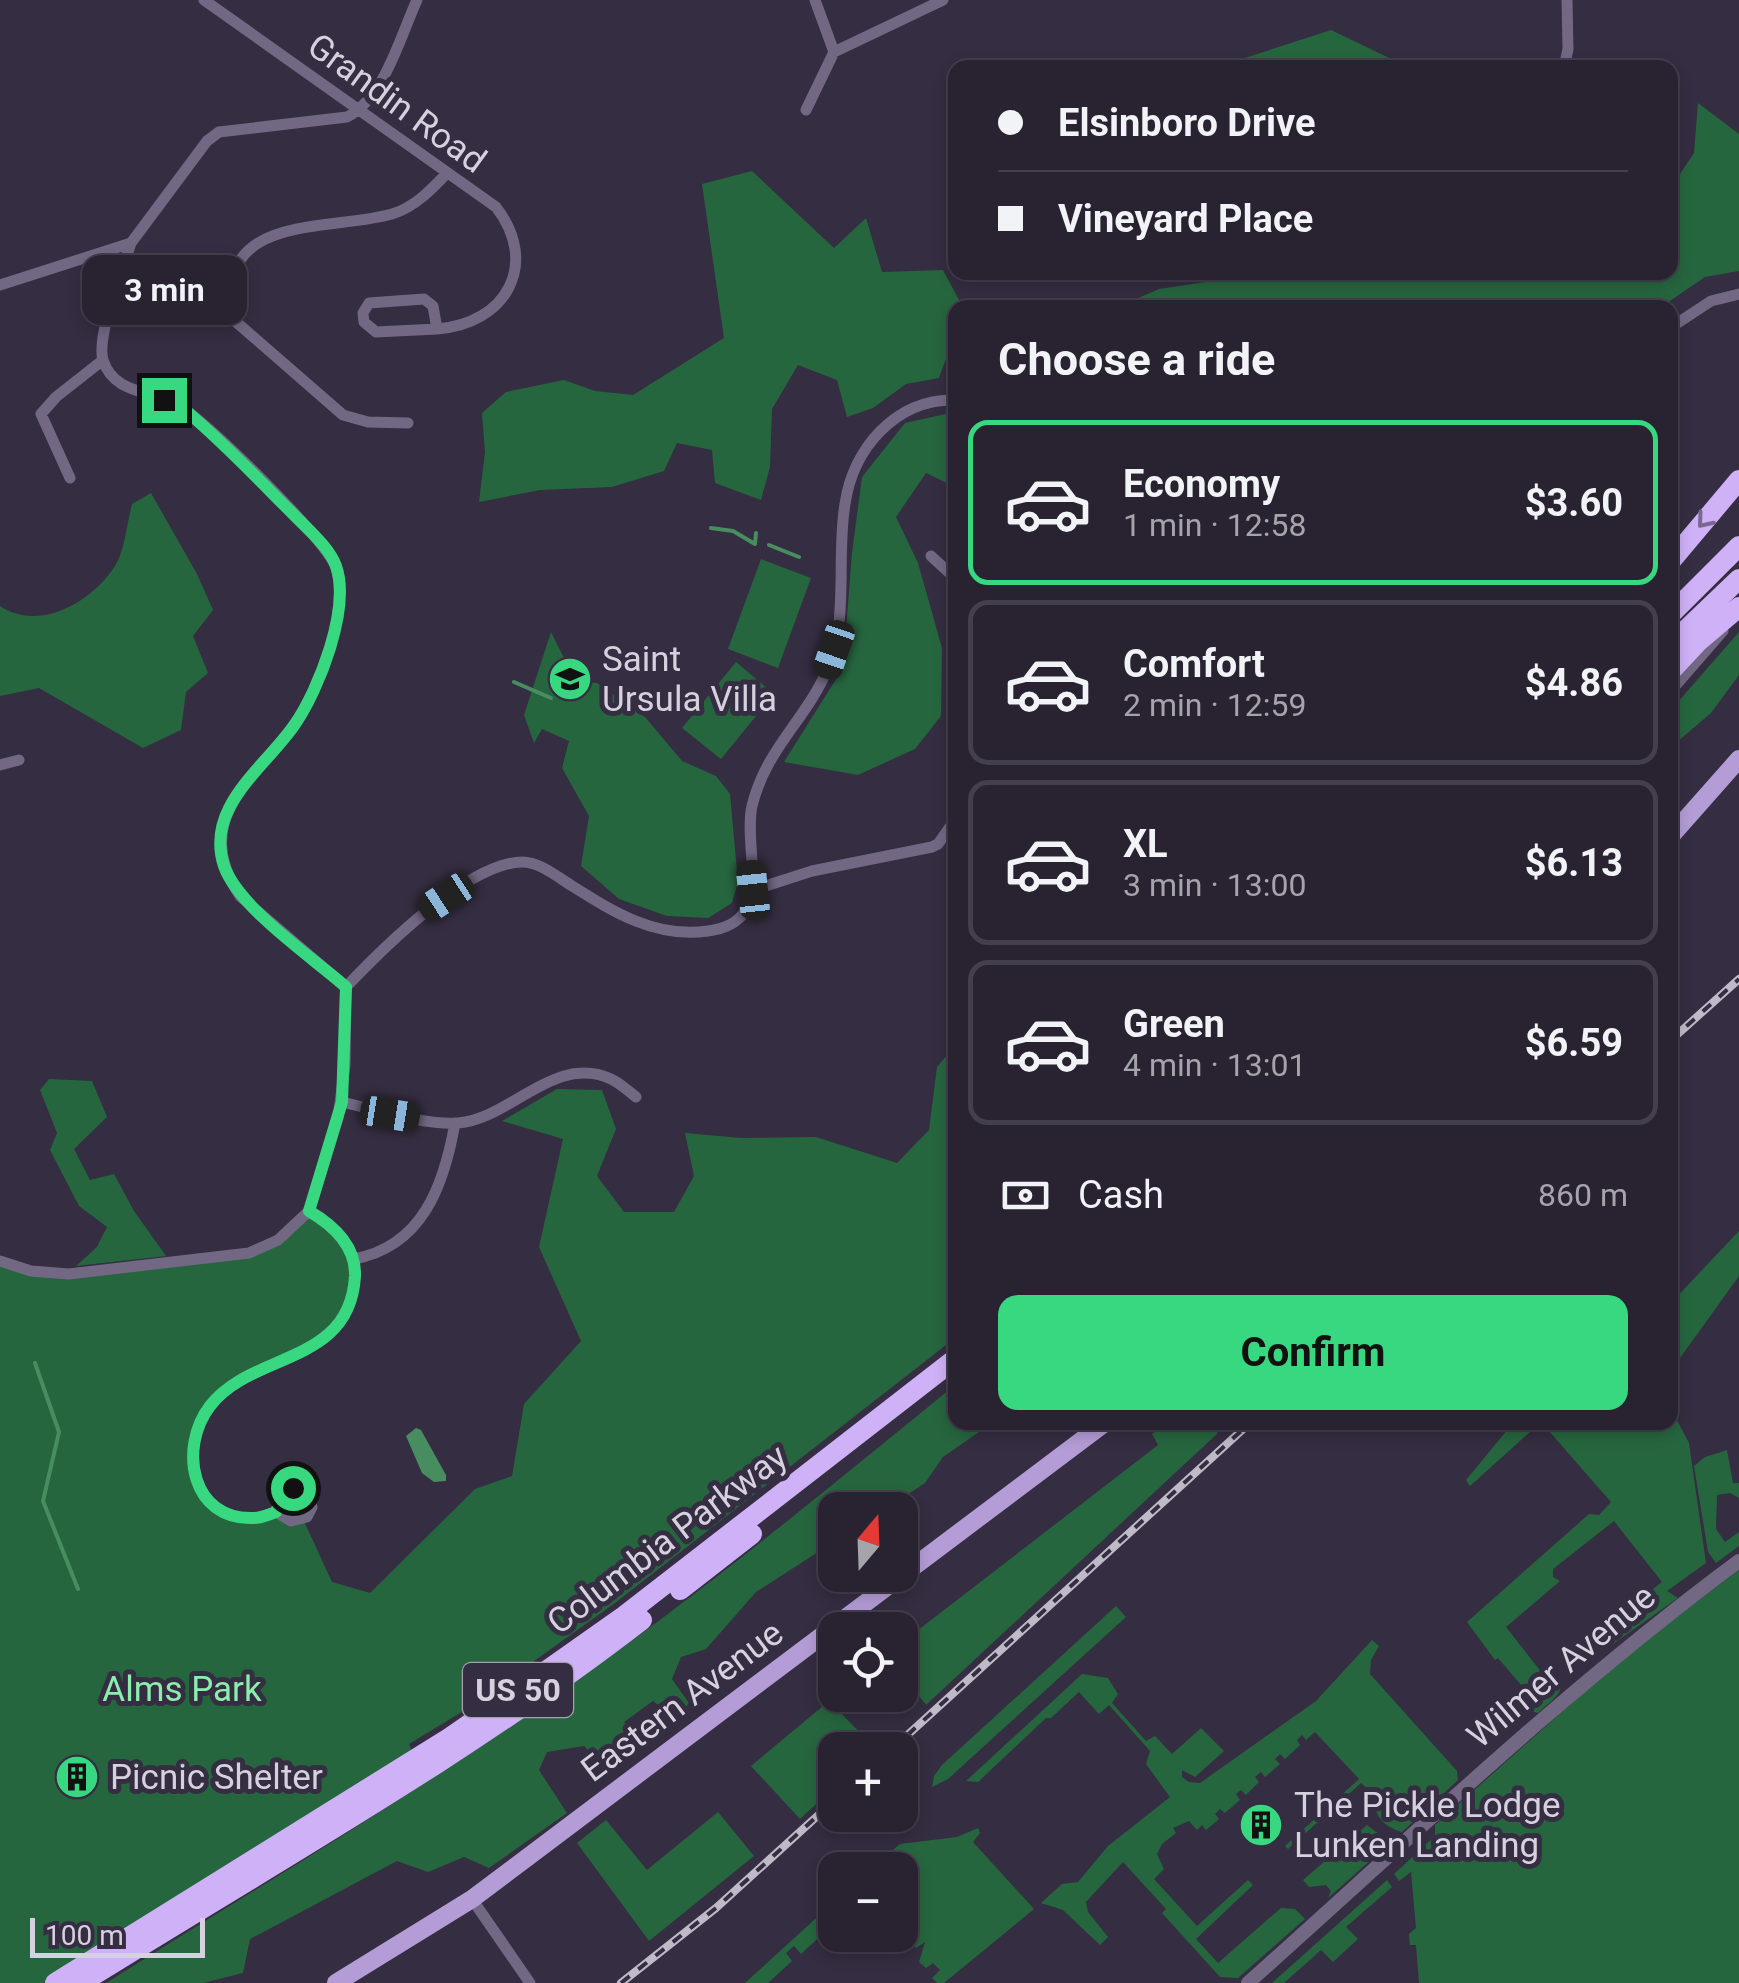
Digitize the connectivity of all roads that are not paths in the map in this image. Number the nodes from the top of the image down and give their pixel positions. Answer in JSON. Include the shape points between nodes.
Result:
{"nodes":[{"id":1,"x":204,"y":0,"type":"edge"},
{"id":2,"x":417,"y":0,"type":"edge"},
{"id":3,"x":815,"y":0,"type":"edge"},
{"id":4,"x":943,"y":0,"type":"edge"},
{"id":5,"x":1567,"y":0,"type":"edge"},
{"id":6,"x":834,"y":52,"type":"junction"},
{"id":7,"x":1566,"y":60,"type":"edge"},
{"id":8,"x":362,"y":109,"type":"junction"},
{"id":9,"x":806,"y":110,"type":"dead end"},
{"id":10,"x":448,"y":172,"type":"junction"},
{"id":11,"x":132,"y":243,"type":"junction"},
{"id":12,"x":0,"y":285,"type":"edge"},
{"id":13,"x":1739,"y":294,"type":"edge"},
{"id":14,"x":1678,"y":323,"type":"edge"},
{"id":15,"x":437,"y":329,"type":"junction"},
{"id":16,"x":103,"y":360,"type":"junction"},
{"id":17,"x":948,"y":401,"type":"edge"},
{"id":18,"x":408,"y":423,"type":"dead end"},
{"id":19,"x":70,"y":478,"type":"dead end"},
{"id":20,"x":1739,"y":480,"type":"edge"},
{"id":21,"x":1739,"y":546,"type":"edge"},
{"id":22,"x":1678,"y":552,"type":"edge"},
{"id":23,"x":931,"y":556,"type":"dead end"},
{"id":24,"x":948,"y":572,"type":"edge"},
{"id":25,"x":1739,"y":578,"type":"edge"},
{"id":26,"x":1678,"y":607,"type":"edge"},
{"id":27,"x":1739,"y":609,"type":"edge"},
{"id":28,"x":1678,"y":637,"type":"edge"},
{"id":29,"x":1678,"y":663,"type":"edge"},
{"id":30,"x":1678,"y":682,"type":"edge"},
{"id":31,"x":1739,"y":759,"type":"edge"},
{"id":32,"x":18,"y":760,"type":"dead end"},
{"id":33,"x":0,"y":765,"type":"edge"},
{"id":34,"x":1678,"y":827,"type":"edge"},
{"id":35,"x":948,"y":830,"type":"edge"},
{"id":36,"x":753,"y":890,"type":"junction"},
{"id":37,"x":346,"y":987,"type":"junction"},
{"id":38,"x":636,"y":1097,"type":"dead end"},
{"id":39,"x":342,"y":1102,"type":"junction"},
{"id":40,"x":455,"y":1123,"type":"junction"},
{"id":41,"x":309,"y":1211,"type":"junction"},
{"id":42,"x":354,"y":1259,"type":"junction"},
{"id":43,"x":0,"y":1261,"type":"edge"},
{"id":44,"x":948,"y":1364,"type":"edge"},
{"id":45,"x":948,"y":1379,"type":"edge"},
{"id":46,"x":1095,"y":1430,"type":"edge"},
{"id":47,"x":276,"y":1512,"type":"dead end"},
{"id":48,"x":1739,"y":1561,"type":"edge"},
{"id":49,"x":472,"y":1899,"type":"junction"},
{"id":50,"x":55,"y":1983,"type":"edge"},
{"id":51,"x":82,"y":1983,"type":"edge"},
{"id":52,"x":336,"y":1983,"type":"edge"},
{"id":53,"x":530,"y":1983,"type":"edge"},
{"id":54,"x":1248,"y":1983,"type":"edge"}],
"edges":[{"from":1,"to":8,"type":"street","name":"Grandin Road"},
{"from":2,"to":8,"type":"street"},
{"from":3,"to":6,"type":"street"},
{"from":4,"to":6,"type":"street"},
{"from":5,"to":7,"type":"street"},
{"from":6,"to":9,"type":"street"},
{"from":8,"to":10,"type":"street","name":"Grandin Road"},
{"from":8,"to":11,"type":"street","via":[[347,117],[220,132]]},
{"from":10,"to":15,"type":"street","name":"Grandin Road","via":[[496,207],[515,259],[498,304],[462,327]]},
{"from":10,"to":18,"type":"street","via":[[395,214],[264,239],[238,267],[230,293],[235,321],[344,415]]},
{"from":11,"to":12,"type":"street"},
{"from":11,"to":16,"type":"street","via":[[110,304]]},
{"from":13,"to":14,"type":"street"},
{"from":15,"to":15,"type":"street","via":[[434,306],[424,300],[369,303],[363,314],[376,332]]},
{"from":16,"to":19,"type":"street","via":[[41,414]]},
{"from":16,"to":37,"type":"street","via":[[110,376],[127,388],[178,404],[219,438],[336,564],[338,614],[323,666],[294,725],[230,806],[221,852],[240,896]]},
{"from":17,"to":36,"type":"street","via":[[900,414],[875,436],[854,474],[844,506],[834,650],[756,791],[748,838]]},
{"from":20,"to":22,"type":"highway","one_way":true},
{"from":21,"to":26,"type":"highway"},
{"from":23,"to":24,"type":"street"},
{"from":25,"to":28,"type":"highway"},
{"from":27,"to":29,"type":"highway"},
{"from":27,"to":30,"type":"street"},
{"from":31,"to":34,"type":"main road"},
{"from":32,"to":33,"type":"street"},
{"from":35,"to":36,"type":"street","via":[[932,848],[812,871]]},
{"from":36,"to":37,"type":"street","via":[[746,909],[723,929],[676,932],[634,922],[547,870],[522,862],[502,866],[428,909]]},
{"from":37,"to":39,"type":"street"},
{"from":38,"to":40,"type":"street","via":[[610,1078],[567,1075],[497,1113]]},
{"from":39,"to":40,"type":"street"},
{"from":39,"to":41,"type":"street"},
{"from":40,"to":42,"type":"street","via":[[422,1220],[396,1245]]},
{"from":41,"to":42,"type":"street","via":[[332,1228]]},
{"from":41,"to":43,"type":"street","via":[[278,1240],[249,1253],[69,1274]]},
{"from":42,"to":47,"type":"street","via":[[352,1295],[333,1330],[302,1354],[222,1392],[195,1433],[193,1472],[216,1506],[254,1518]]},
{"from":44,"to":50,"type":"highway","name":"Columbia Parkway","number":"US 50","via":[[536,1678]]},
{"from":45,"to":51,"type":"highway","name":"Columbia Parkway","number":"US 50","via":[[592,1658]]},
{"from":46,"to":49,"type":"main road","name":"Eastern Avenue"},
{"from":48,"to":54,"type":"street","name":"Wilmer Avenue","via":[[1473,1780]]},
{"from":49,"to":52,"type":"main road","name":"Eastern Avenue"},
{"from":49,"to":53,"type":"street"}]}
